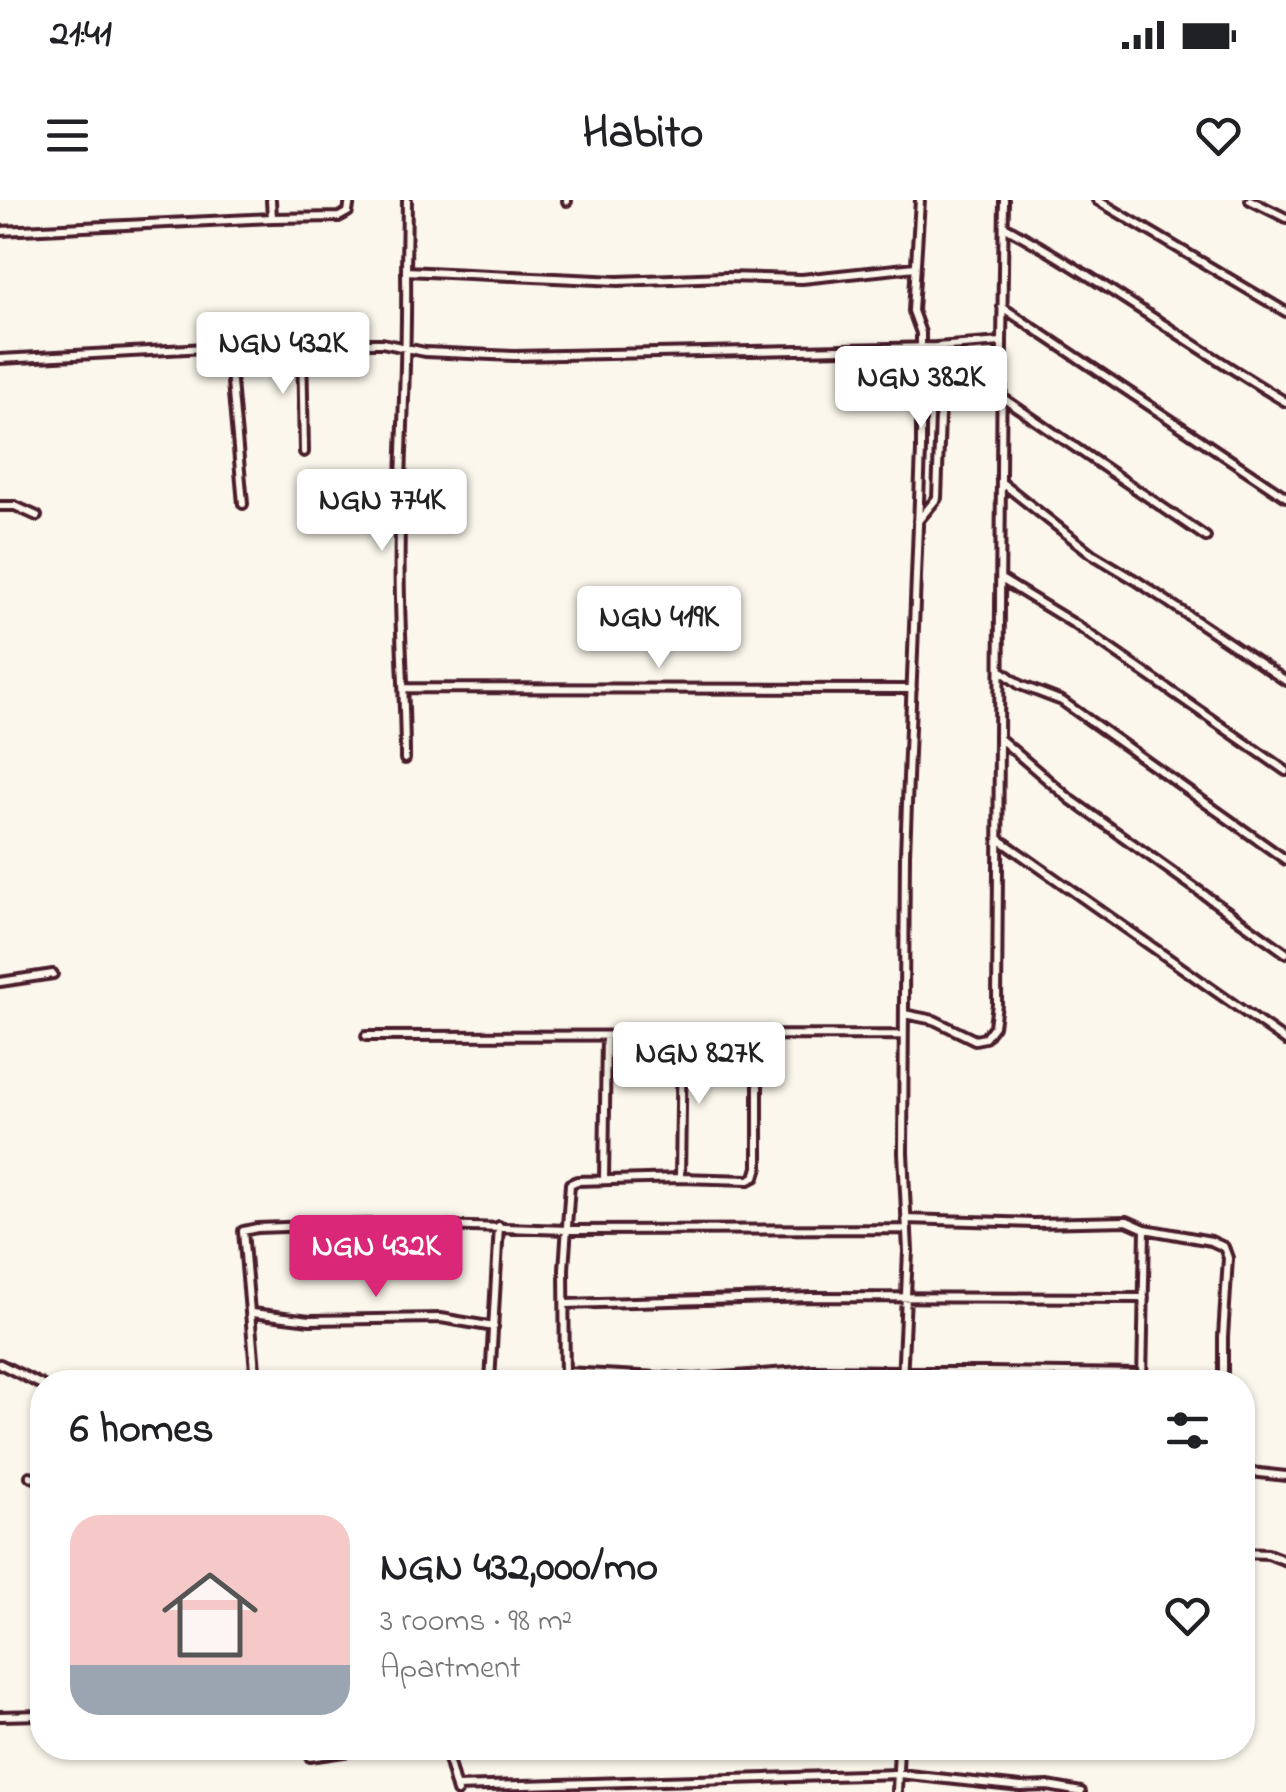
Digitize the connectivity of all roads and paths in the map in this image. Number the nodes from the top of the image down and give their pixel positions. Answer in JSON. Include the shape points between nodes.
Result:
{"nodes":[{"id":1,"x":271,"y":200,"type":"edge"},
{"id":2,"x":350,"y":200,"type":"edge"},
{"id":3,"x":407,"y":200,"type":"edge"},
{"id":4,"x":920,"y":200,"type":"edge"},
{"id":5,"x":1004,"y":200,"type":"edge"},
{"id":6,"x":1096,"y":200,"type":"edge"},
{"id":7,"x":1250,"y":200,"type":"edge"},
{"id":8,"x":272,"y":218,"type":"junction"},
{"id":9,"x":1286,"y":218,"type":"edge"},
{"id":10,"x":1004,"y":226,"type":"junction"},
{"id":11,"x":0,"y":230,"type":"edge"},
{"id":12,"x":915,"y":268,"type":"junction"},
{"id":13,"x":406,"y":271,"type":"junction"},
{"id":14,"x":1002,"y":307,"type":"junction"},
{"id":15,"x":1286,"y":312,"type":"edge"},
{"id":16,"x":302,"y":342,"type":"junction"},
{"id":17,"x":1002,"y":342,"type":"junction"},
{"id":18,"x":921,"y":346,"type":"junction"},
{"id":19,"x":936,"y":347,"type":"junction"},
{"id":20,"x":229,"y":348,"type":"junction"},
{"id":21,"x":408,"y":350,"type":"junction"},
{"id":22,"x":0,"y":359,"type":"edge"},
{"id":23,"x":1002,"y":398,"type":"junction"},
{"id":24,"x":1286,"y":402,"type":"edge"},
{"id":25,"x":304,"y":452,"type":"dead end"},
{"id":26,"x":1001,"y":482,"type":"junction"},
{"id":27,"x":1286,"y":497,"type":"edge"},
{"id":28,"x":243,"y":504,"type":"dead end"},
{"id":29,"x":0,"y":506,"type":"edge"},
{"id":30,"x":37,"y":516,"type":"dead end"},
{"id":31,"x":918,"y":521,"type":"junction"},
{"id":32,"x":1206,"y":537,"type":"dead end"},
{"id":33,"x":1000,"y":578,"type":"junction"},
{"id":34,"x":1002,"y":672,"type":"junction"},
{"id":35,"x":1286,"y":681,"type":"edge"},
{"id":36,"x":405,"y":688,"type":"junction"},
{"id":37,"x":912,"y":689,"type":"junction"},
{"id":38,"x":999,"y":738,"type":"junction"},
{"id":39,"x":405,"y":759,"type":"dead end"},
{"id":40,"x":1286,"y":771,"type":"edge"},
{"id":41,"x":998,"y":839,"type":"junction"},
{"id":42,"x":1286,"y":860,"type":"edge"},
{"id":43,"x":1286,"y":953,"type":"edge"},
{"id":44,"x":53,"y":974,"type":"dead end"},
{"id":45,"x":0,"y":982,"type":"edge"},
{"id":46,"x":904,"y":1014,"type":"junction"},
{"id":47,"x":682,"y":1035,"type":"junction"},
{"id":48,"x":758,"y":1035,"type":"junction"},
{"id":49,"x":903,"y":1035,"type":"junction"},
{"id":50,"x":366,"y":1036,"type":"dead end"},
{"id":51,"x":606,"y":1036,"type":"junction"},
{"id":52,"x":1286,"y":1040,"type":"edge"},
{"id":53,"x":680,"y":1178,"type":"junction"},
{"id":54,"x":604,"y":1180,"type":"junction"},
{"id":55,"x":906,"y":1219,"type":"junction"},
{"id":56,"x":499,"y":1226,"type":"junction"},
{"id":57,"x":907,"y":1229,"type":"junction"},
{"id":58,"x":1146,"y":1229,"type":"junction"},
{"id":59,"x":568,"y":1230,"type":"junction"},
{"id":60,"x":905,"y":1296,"type":"junction"},
{"id":61,"x":1144,"y":1298,"type":"junction"},
{"id":62,"x":565,"y":1304,"type":"junction"},
{"id":63,"x":252,"y":1314,"type":"junction"},
{"id":64,"x":494,"y":1327,"type":"junction"},
{"id":65,"x":0,"y":1364,"type":"edge"},
{"id":66,"x":255,"y":1370,"type":"edge"},
{"id":67,"x":491,"y":1370,"type":"edge"},
{"id":68,"x":566,"y":1370,"type":"edge"},
{"id":69,"x":902,"y":1370,"type":"edge"},
{"id":70,"x":1142,"y":1370,"type":"edge"},
{"id":71,"x":1223,"y":1370,"type":"edge"},
{"id":72,"x":30,"y":1379,"type":"edge"},
{"id":73,"x":1255,"y":1472,"type":"edge"},
{"id":74,"x":1286,"y":1476,"type":"edge"},
{"id":75,"x":1255,"y":1554,"type":"edge"},
{"id":76,"x":1286,"y":1562,"type":"edge"},
{"id":77,"x":30,"y":1715,"type":"edge"},
{"id":78,"x":0,"y":1716,"type":"edge"},
{"id":79,"x":448,"y":1760,"type":"edge"},
{"id":80,"x":898,"y":1760,"type":"edge"},
{"id":81,"x":899,"y":1774,"type":"junction"},
{"id":82,"x":456,"y":1790,"type":"edge"},
{"id":83,"x":897,"y":1792,"type":"edge"},
{"id":84,"x":1080,"y":1792,"type":"edge"}],
"edges":[{"from":1,"to":8,"type":"street"},
{"from":2,"to":8,"type":"street","via":[[339,217]]},
{"from":3,"to":13,"type":"street"},
{"from":4,"to":12,"type":"street"},
{"from":5,"to":10,"type":"street"},
{"from":6,"to":15,"type":"street"},
{"from":7,"to":9,"type":"street"},
{"from":8,"to":11,"type":"street"},
{"from":10,"to":14,"type":"street"},
{"from":10,"to":24,"type":"street"},
{"from":12,"to":13,"type":"street","via":[[802,279],[618,281]]},
{"from":12,"to":18,"type":"street","via":[[913,311]]},
{"from":13,"to":21,"type":"street"},
{"from":14,"to":17,"type":"street"},
{"from":14,"to":27,"type":"street"},
{"from":16,"to":20,"type":"street"},
{"from":16,"to":21,"type":"street","via":[[382,343]]},
{"from":16,"to":25,"type":"street"},
{"from":17,"to":19,"type":"street"},
{"from":17,"to":23,"type":"street"},
{"from":18,"to":19,"type":"street"},
{"from":18,"to":21,"type":"street","via":[[514,356]]},
{"from":18,"to":31,"type":"street"},
{"from":19,"to":31,"type":"street","via":[[937,498]]},
{"from":20,"to":22,"type":"street"},
{"from":20,"to":28,"type":"street"},
{"from":21,"to":36,"type":"street","via":[[400,599]]},
{"from":23,"to":26,"type":"street"},
{"from":23,"to":32,"type":"street"},
{"from":26,"to":33,"type":"street"},
{"from":26,"to":35,"type":"street","via":[[1092,554]]},
{"from":29,"to":30,"type":"street"},
{"from":31,"to":37,"type":"street"},
{"from":33,"to":34,"type":"street"},
{"from":33,"to":40,"type":"street"},
{"from":34,"to":38,"type":"street"},
{"from":34,"to":42,"type":"street","via":[[1062,701]]},
{"from":36,"to":37,"type":"street"},
{"from":36,"to":39,"type":"street"},
{"from":37,"to":46,"type":"street"},
{"from":38,"to":41,"type":"street"},
{"from":38,"to":43,"type":"street","via":[[1070,798]]},
{"from":41,"to":46,"type":"street","via":[[994,1026],[975,1040]]},
{"from":41,"to":52,"type":"street"},
{"from":44,"to":45,"type":"street"},
{"from":46,"to":49,"type":"street"},
{"from":47,"to":48,"type":"street"},
{"from":47,"to":51,"type":"street"},
{"from":47,"to":53,"type":"street"},
{"from":48,"to":49,"type":"street"},
{"from":48,"to":53,"type":"street","via":[[754,1176]]},
{"from":49,"to":55,"type":"street"},
{"from":50,"to":51,"type":"street"},
{"from":51,"to":54,"type":"street"},
{"from":53,"to":54,"type":"street"},
{"from":54,"to":59,"type":"street","via":[[570,1184]]},
{"from":55,"to":57,"type":"street"},
{"from":55,"to":58,"type":"street","via":[[1128,1222]]},
{"from":56,"to":59,"type":"street"},
{"from":56,"to":63,"type":"street","via":[[368,1224],[242,1232]]},
{"from":56,"to":64,"type":"street"},
{"from":57,"to":59,"type":"street"},
{"from":57,"to":60,"type":"street"},
{"from":58,"to":61,"type":"street"},
{"from":58,"to":71,"type":"street","via":[[1224,1246]]},
{"from":59,"to":62,"type":"street"},
{"from":60,"to":61,"type":"street"},
{"from":60,"to":62,"type":"street"},
{"from":60,"to":69,"type":"street"},
{"from":61,"to":70,"type":"street"},
{"from":62,"to":68,"type":"street"},
{"from":63,"to":64,"type":"street","via":[[441,1318]]},
{"from":63,"to":66,"type":"street"},
{"from":64,"to":67,"type":"street"},
{"from":65,"to":72,"type":"street"},
{"from":73,"to":74,"type":"street"},
{"from":75,"to":76,"type":"street"},
{"from":77,"to":78,"type":"street"},
{"from":79,"to":82,"type":"street"},
{"from":80,"to":81,"type":"street"},
{"from":81,"to":82,"type":"street"},
{"from":81,"to":83,"type":"street"},
{"from":81,"to":84,"type":"street"}]}
